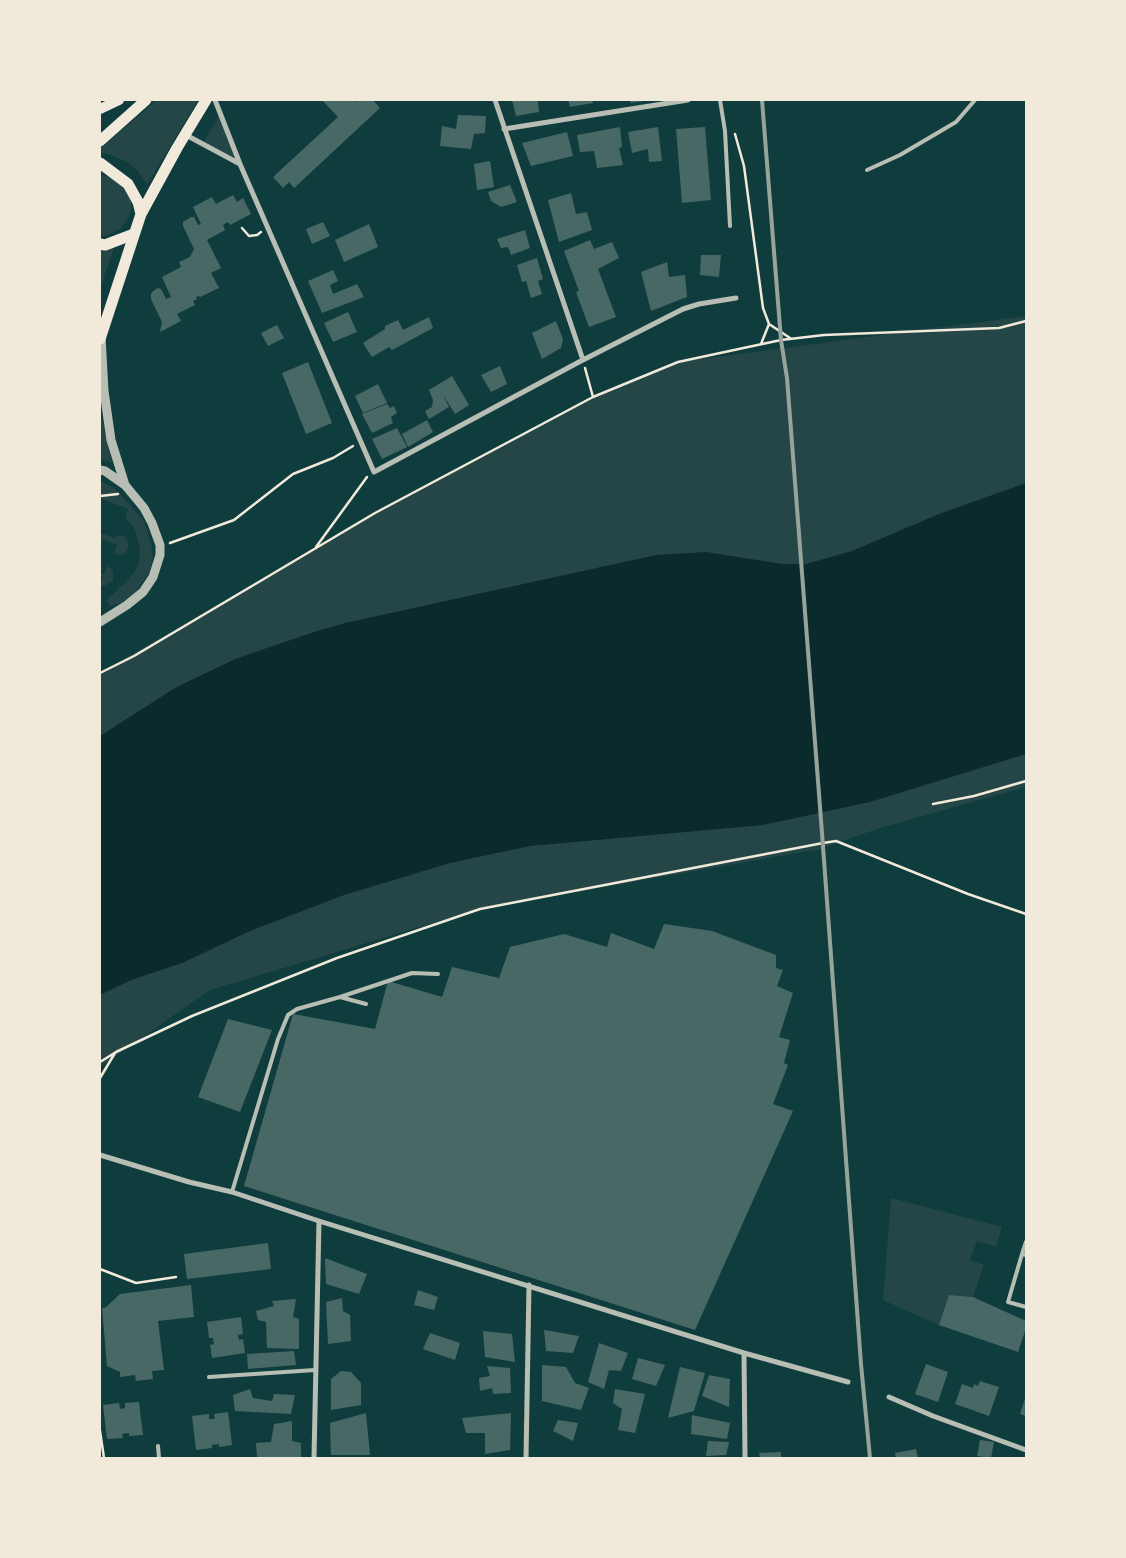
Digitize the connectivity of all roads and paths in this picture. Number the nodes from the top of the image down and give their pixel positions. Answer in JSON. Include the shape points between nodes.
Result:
{"nodes":[{"id":1,"x":119,"y":100,"type":"edge"},
{"id":2,"x":146,"y":100,"type":"edge"},
{"id":3,"x":206,"y":100,"type":"edge"},
{"id":4,"x":215,"y":100,"type":"edge"},
{"id":5,"x":495,"y":100,"type":"edge"},
{"id":6,"x":688,"y":100,"type":"edge"},
{"id":7,"x":720,"y":100,"type":"edge"},
{"id":8,"x":975,"y":100,"type":"edge"},
{"id":9,"x":100,"y":109,"type":"edge"},
{"id":10,"x":724,"y":127,"type":"junction"},
{"id":11,"x":504,"y":129,"type":"junction"},
{"id":12,"x":185,"y":135,"type":"junction"},
{"id":13,"x":100,"y":141,"type":"edge"},
{"id":14,"x":240,"y":164,"type":"junction"},
{"id":15,"x":102,"y":166,"type":"edge"},
{"id":16,"x":867,"y":170,"type":"dead end"},
{"id":17,"x":141,"y":214,"type":"junction"},
{"id":18,"x":730,"y":226,"type":"dead end"},
{"id":19,"x":134,"y":234,"type":"junction"},
{"id":20,"x":100,"y":244,"type":"edge"},
{"id":21,"x":736,"y":298,"type":"dead end"},
{"id":22,"x":1026,"y":321,"type":"edge"},
{"id":23,"x":769,"y":324,"type":"junction"},
{"id":24,"x":101,"y":337,"type":"edge"},
{"id":25,"x":791,"y":339,"type":"junction"},
{"id":26,"x":761,"y":344,"type":"junction"},
{"id":27,"x":583,"y":360,"type":"junction"},
{"id":28,"x":593,"y":397,"type":"junction"},
{"id":29,"x":361,"y":442,"type":"junction"},
{"id":30,"x":100,"y":470,"type":"edge"},
{"id":31,"x":372,"y":473,"type":"junction"},
{"id":32,"x":124,"y":489,"type":"junction"},
{"id":33,"x":100,"y":496,"type":"edge"},
{"id":34,"x":160,"y":546,"type":"junction"},
{"id":35,"x":315,"y":548,"type":"junction"},
{"id":36,"x":100,"y":622,"type":"edge"},
{"id":37,"x":100,"y":673,"type":"edge"},
{"id":38,"x":1026,"y":781,"type":"edge"},
{"id":39,"x":933,"y":804,"type":"dead end"},
{"id":40,"x":1026,"y":914,"type":"edge"},
{"id":41,"x":438,"y":974,"type":"dead end"},
{"id":42,"x":340,"y":997,"type":"junction"},
{"id":43,"x":366,"y":1004,"type":"dead end"},
{"id":44,"x":116,"y":1052,"type":"junction"},
{"id":45,"x":100,"y":1062,"type":"edge"},
{"id":46,"x":100,"y":1078,"type":"edge"},
{"id":47,"x":100,"y":1155,"type":"edge"},
{"id":48,"x":232,"y":1192,"type":"junction"},
{"id":49,"x":319,"y":1221,"type":"junction"},
{"id":50,"x":1026,"y":1242,"type":"edge"},
{"id":51,"x":1024,"y":1255,"type":"edge"},
{"id":52,"x":100,"y":1269,"type":"edge"},
{"id":53,"x":176,"y":1277,"type":"dead end"},
{"id":54,"x":529,"y":1285,"type":"junction"},
{"id":55,"x":1026,"y":1307,"type":"edge"},
{"id":56,"x":744,"y":1353,"type":"junction"},
{"id":57,"x":315,"y":1370,"type":"junction"},
{"id":58,"x":209,"y":1377,"type":"dead end"},
{"id":59,"x":848,"y":1382,"type":"dead end"},
{"id":60,"x":890,"y":1397,"type":"dead end"},
{"id":61,"x":100,"y":1431,"type":"edge"},
{"id":62,"x":158,"y":1446,"type":"dead end"},
{"id":63,"x":1026,"y":1450,"type":"edge"},
{"id":64,"x":104,"y":1458,"type":"edge"},
{"id":65,"x":159,"y":1458,"type":"edge"},
{"id":66,"x":314,"y":1458,"type":"edge"},
{"id":67,"x":526,"y":1458,"type":"edge"},
{"id":68,"x":745,"y":1458,"type":"edge"}],
"edges":[{"from":1,"to":9,"type":"main road"},
{"from":2,"to":13,"type":"main road"},
{"from":3,"to":12,"type":"main road"},
{"from":4,"to":14,"type":"street"},
{"from":5,"to":11,"type":"street"},
{"from":6,"to":11,"type":"street"},
{"from":7,"to":10,"type":"lane"},
{"from":8,"to":16,"type":"lane","via":[[956,122]]},
{"from":10,"to":18,"type":"lane"},
{"from":10,"to":23,"type":"path","via":[[733,128],[744,166],[763,308]]},
{"from":11,"to":27,"type":"street"},
{"from":12,"to":14,"type":"street"},
{"from":12,"to":17,"type":"main road"},
{"from":14,"to":29,"type":"street"},
{"from":15,"to":17,"type":"main road","via":[[128,184]]},
{"from":17,"to":19,"type":"main road"},
{"from":19,"to":20,"type":"main road"},
{"from":19,"to":24,"type":"main road"},
{"from":21,"to":27,"type":"street","via":[[683,309]]},
{"from":22,"to":25,"type":"path","via":[[999,328]]},
{"from":23,"to":25,"type":"path"},
{"from":23,"to":26,"type":"path"},
{"from":24,"to":32,"type":"street","via":[[104,391]]},
{"from":25,"to":26,"type":"path"},
{"from":26,"to":28,"type":"path","via":[[678,362]]},
{"from":27,"to":28,"type":"path"},
{"from":27,"to":31,"type":"street"},
{"from":28,"to":35,"type":"path"},
{"from":29,"to":31,"type":"street"},
{"from":29,"to":34,"type":"path","via":[[333,458],[293,474],[234,520]]},
{"from":30,"to":32,"type":"street"},
{"from":31,"to":35,"type":"path"},
{"from":32,"to":33,"type":"path"},
{"from":32,"to":34,"type":"street","via":[[144,508]]},
{"from":34,"to":36,"type":"street","via":[[153,577],[143,592]]},
{"from":35,"to":37,"type":"path"},
{"from":38,"to":39,"type":"path"},
{"from":40,"to":44,"type":"path","via":[[836,841],[829,842],[480,909],[337,958],[192,1016]]},
{"from":41,"to":42,"type":"lane","via":[[412,973]]},
{"from":42,"to":43,"type":"lane"},
{"from":42,"to":48,"type":"lane","via":[[297,1010],[285,1020]]},
{"from":44,"to":45,"type":"path"},
{"from":44,"to":46,"type":"path"},
{"from":47,"to":48,"type":"street"},
{"from":48,"to":49,"type":"street"},
{"from":49,"to":54,"type":"street"},
{"from":49,"to":57,"type":"street"},
{"from":50,"to":51,"type":"lane"},
{"from":51,"to":55,"type":"lane","via":[[1008,1302]]},
{"from":52,"to":53,"type":"path","via":[[136,1283]]},
{"from":54,"to":56,"type":"street"},
{"from":54,"to":67,"type":"street"},
{"from":56,"to":59,"type":"street"},
{"from":56,"to":68,"type":"street"},
{"from":57,"to":58,"type":"lane"},
{"from":57,"to":66,"type":"street"},
{"from":60,"to":63,"type":"street"},
{"from":61,"to":64,"type":"path"},
{"from":62,"to":65,"type":"lane"}]}
